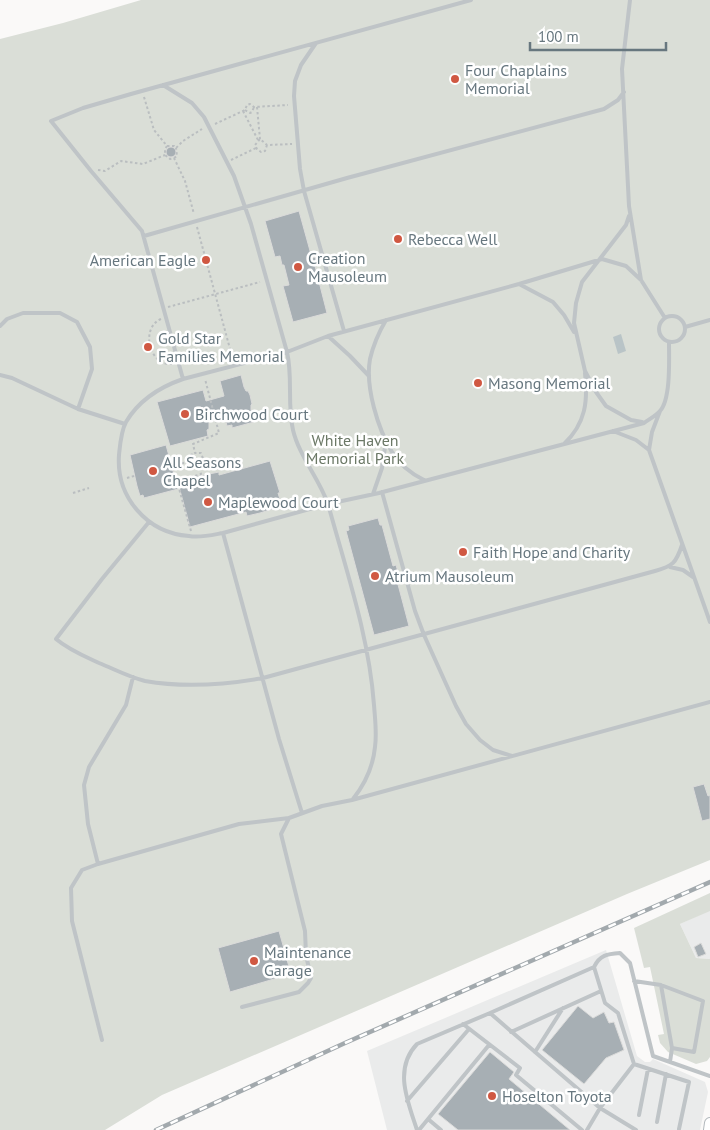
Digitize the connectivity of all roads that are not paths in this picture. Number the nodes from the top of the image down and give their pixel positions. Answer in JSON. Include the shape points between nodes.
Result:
{"nodes":[{"id":1,"x":471,"y":0,"type":"edge"},
{"id":2,"x":630,"y":0,"type":"edge"},
{"id":3,"x":316,"y":43,"type":"junction"},
{"id":4,"x":163,"y":84,"type":"junction"},
{"id":5,"x":624,"y":92,"type":"junction"},
{"id":6,"x":304,"y":191,"type":"junction"},
{"id":7,"x":246,"y":207,"type":"junction"},
{"id":8,"x":630,"y":214,"type":"junction"},
{"id":9,"x":144,"y":236,"type":"junction"},
{"id":10,"x":602,"y":259,"type":"junction"},
{"id":11,"x":641,"y":280,"type":"junction"},
{"id":12,"x":519,"y":284,"type":"junction"},
{"id":13,"x":664,"y":318,"type":"junction"},
{"id":14,"x":386,"y":320,"type":"junction"},
{"id":15,"x":710,"y":320,"type":"edge"},
{"id":16,"x":0,"y":326,"type":"edge"},
{"id":17,"x":685,"y":327,"type":"junction"},
{"id":18,"x":344,"y":331,"type":"junction"},
{"id":19,"x":576,"y":335,"type":"junction"},
{"id":20,"x":328,"y":336,"type":"junction"},
{"id":21,"x":669,"y":342,"type":"junction"},
{"id":22,"x":287,"y":352,"type":"junction"},
{"id":23,"x":585,"y":370,"type":"junction"},
{"id":24,"x":0,"y":375,"type":"edge"},
{"id":25,"x":370,"y":377,"type":"junction"},
{"id":26,"x":183,"y":379,"type":"junction"},
{"id":27,"x":78,"y":409,"type":"junction"},
{"id":28,"x":661,"y":410,"type":"junction"},
{"id":29,"x":644,"y":423,"type":"junction"},
{"id":30,"x":125,"y":424,"type":"junction"},
{"id":31,"x":613,"y":431,"type":"junction"},
{"id":32,"x":386,"y":440,"type":"junction"},
{"id":33,"x":563,"y":445,"type":"junction"},
{"id":34,"x":649,"y":450,"type":"junction"},
{"id":35,"x":424,"y":480,"type":"junction"},
{"id":36,"x":382,"y":492,"type":"junction"},
{"id":37,"x":373,"y":494,"type":"junction"},
{"id":38,"x":328,"y":504,"type":"junction"},
{"id":39,"x":149,"y":522,"type":"junction"},
{"id":40,"x":223,"y":533,"type":"junction"},
{"id":41,"x":682,"y":545,"type":"junction"},
{"id":42,"x":670,"y":567,"type":"junction"},
{"id":43,"x":694,"y":578,"type":"junction"},
{"id":44,"x":710,"y":622,"type":"edge"},
{"id":45,"x":424,"y":635,"type":"junction"},
{"id":46,"x":368,"y":650,"type":"junction"},
{"id":47,"x":133,"y":677,"type":"junction"},
{"id":48,"x":263,"y":678,"type":"junction"},
{"id":49,"x":710,"y":702,"type":"edge"},
{"id":50,"x":512,"y":756,"type":"junction"},
{"id":51,"x":352,"y":800,"type":"junction"},
{"id":52,"x":302,"y":813,"type":"junction"},
{"id":53,"x":289,"y":818,"type":"junction"},
{"id":54,"x":98,"y":864,"type":"junction"},
{"id":55,"x":594,"y":968,"type":"junction"},
{"id":56,"x":634,"y":982,"type":"junction"},
{"id":57,"x":661,"y":985,"type":"junction"},
{"id":58,"x":601,"y":991,"type":"junction"},
{"id":59,"x":242,"y":1006,"type":"dead end"},
{"id":60,"x":563,"y":1008,"type":"junction"},
{"id":61,"x":490,"y":1013,"type":"junction"},
{"id":62,"x":463,"y":1024,"type":"junction"},
{"id":63,"x":469,"y":1029,"type":"junction"},
{"id":64,"x":511,"y":1032,"type":"junction"},
{"id":65,"x":102,"y":1040,"type":"dead end"},
{"id":66,"x":489,"y":1045,"type":"junction"},
{"id":67,"x":672,"y":1048,"type":"junction"},
{"id":68,"x":535,"y":1052,"type":"junction"},
{"id":69,"x":670,"y":1062,"type":"junction"},
{"id":70,"x":634,"y":1064,"type":"junction"},
{"id":71,"x":648,"y":1069,"type":"junction"},
{"id":72,"x":666,"y":1074,"type":"junction"},
{"id":73,"x":710,"y":1076,"type":"edge"},
{"id":74,"x":408,"y":1100,"type":"junction"},
{"id":75,"x":600,"y":1108,"type":"junction"},
{"id":76,"x":639,"y":1115,"type":"dead end"},
{"id":77,"x":428,"y":1119,"type":"junction"},
{"id":78,"x":657,"y":1122,"type":"dead end"},
{"id":79,"x":710,"y":1123,"type":"edge"},
{"id":80,"x":679,"y":1129,"type":"dead end"},
{"id":81,"x":418,"y":1130,"type":"edge"},
{"id":82,"x":441,"y":1130,"type":"edge"},
{"id":83,"x":582,"y":1130,"type":"edge"},
{"id":84,"x":587,"y":1130,"type":"edge"},
{"id":85,"x":636,"y":1130,"type":"edge"},
{"id":86,"x":709,"y":1130,"type":"edge"}],
"edges":[{"from":1,"to":3,"type":"lane"},
{"from":2,"to":5,"type":"lane","via":[[622,69]]},
{"from":3,"to":4,"type":"lane"},
{"from":3,"to":6,"type":"lane","via":[[295,81]]},
{"from":4,"to":7,"type":"lane","via":[[192,103],[204,116]]},
{"from":4,"to":9,"type":"lane","via":[[51,121]]},
{"from":5,"to":6,"type":"lane","via":[[604,109]]},
{"from":5,"to":8,"type":"lane"},
{"from":6,"to":7,"type":"lane"},
{"from":6,"to":18,"type":"lane"},
{"from":7,"to":9,"type":"lane"},
{"from":7,"to":22,"type":"lane"},
{"from":8,"to":10,"type":"lane"},
{"from":8,"to":11,"type":"lane"},
{"from":9,"to":26,"type":"lane"},
{"from":10,"to":11,"type":"lane","via":[[626,266]]},
{"from":10,"to":12,"type":"lane"},
{"from":10,"to":19,"type":"lane","via":[[582,282],[576,303]]},
{"from":11,"to":13,"type":"lane"},
{"from":12,"to":14,"type":"lane"},
{"from":12,"to":19,"type":"lane","via":[[553,302]]},
{"from":13,"to":17,"type":"lane","via":[[673,316]]},
{"from":13,"to":21,"type":"lane","via":[[658,330]]},
{"from":14,"to":18,"type":"lane"},
{"from":14,"to":25,"type":"lane","via":[[370,360]]},
{"from":15,"to":17,"type":"lane"},
{"from":16,"to":27,"type":"lane","via":[[23,313],[60,313],[77,322],[90,346],[92,369]]},
{"from":17,"to":21,"type":"lane","via":[[681,339]]},
{"from":18,"to":20,"type":"lane"},
{"from":19,"to":23,"type":"lane"},
{"from":20,"to":22,"type":"lane"},
{"from":20,"to":25,"type":"lane"},
{"from":21,"to":28,"type":"lane","via":[[669,380]]},
{"from":22,"to":26,"type":"lane"},
{"from":22,"to":38,"type":"lane","via":[[293,430]]},
{"from":23,"to":29,"type":"lane","via":[[606,406],[631,420]]},
{"from":23,"to":33,"type":"lane","via":[[588,395],[583,414],[575,434]]},
{"from":24,"to":27,"type":"lane"},
{"from":25,"to":32,"type":"lane","via":[[369,385]]},
{"from":26,"to":30,"type":"lane","via":[[155,392],[136,408]]},
{"from":27,"to":30,"type":"lane"},
{"from":28,"to":29,"type":"lane"},
{"from":28,"to":34,"type":"lane"},
{"from":29,"to":31,"type":"lane"},
{"from":30,"to":39,"type":"lane","via":[[120,445],[121,479],[130,502]]},
{"from":31,"to":33,"type":"lane"},
{"from":31,"to":34,"type":"lane","via":[[636,440]]},
{"from":32,"to":35,"type":"lane","via":[[393,454],[414,475]]},
{"from":32,"to":37,"type":"lane","via":[[382,468]]},
{"from":33,"to":35,"type":"lane"},
{"from":34,"to":41,"type":"lane"},
{"from":35,"to":36,"type":"lane"},
{"from":36,"to":37,"type":"lane"},
{"from":36,"to":45,"type":"lane"},
{"from":37,"to":38,"type":"lane"},
{"from":38,"to":40,"type":"lane"},
{"from":38,"to":46,"type":"lane"},
{"from":39,"to":40,"type":"lane","via":[[172,533],[192,536]]},
{"from":39,"to":47,"type":"lane","via":[[56,639],[67,648]]},
{"from":40,"to":48,"type":"lane"},
{"from":41,"to":42,"type":"lane","via":[[678,558]]},
{"from":41,"to":43,"type":"lane"},
{"from":42,"to":43,"type":"lane","via":[[683,570]]},
{"from":42,"to":45,"type":"lane"},
{"from":43,"to":44,"type":"lane"},
{"from":45,"to":46,"type":"lane"},
{"from":45,"to":50,"type":"lane","via":[[466,724],[494,750]]},
{"from":46,"to":48,"type":"lane"},
{"from":46,"to":51,"type":"lane","via":[[375,746],[371,767]]},
{"from":47,"to":48,"type":"lane","via":[[195,686]]},
{"from":47,"to":54,"type":"lane","via":[[126,705],[90,767],[84,785],[88,824]]},
{"from":48,"to":52,"type":"lane"},
{"from":49,"to":50,"type":"lane"},
{"from":50,"to":51,"type":"lane"},
{"from":51,"to":52,"type":"lane"},
{"from":52,"to":53,"type":"lane"},
{"from":53,"to":54,"type":"lane","via":[[239,824]]},
{"from":53,"to":59,"type":"lane","via":[[282,834],[305,931],[311,978],[299,992]]},
{"from":54,"to":65,"type":"lane","via":[[82,870],[71,888],[72,920]]},
{"from":55,"to":56,"type":"lane","via":[[599,959],[620,953],[630,963]]},
{"from":55,"to":58,"type":"lane"},
{"from":55,"to":61,"type":"lane"},
{"from":56,"to":57,"type":"lane"},
{"from":56,"to":69,"type":"lane","via":[[653,1056]]},
{"from":57,"to":67,"type":"lane"},
{"from":57,"to":67,"type":"lane","via":[[703,1001],[694,1052]]},
{"from":58,"to":60,"type":"lane"},
{"from":58,"to":70,"type":"lane","via":[[605,1003],[618,1013]]},
{"from":60,"to":64,"type":"lane"},
{"from":60,"to":68,"type":"lane"},
{"from":61,"to":62,"type":"lane"},
{"from":61,"to":64,"type":"lane"},
{"from":62,"to":63,"type":"lane"},
{"from":62,"to":74,"type":"lane","via":[[417,1044],[411,1051],[404,1080]]},
{"from":63,"to":66,"type":"lane"},
{"from":63,"to":74,"type":"lane"},
{"from":64,"to":68,"type":"lane"},
{"from":66,"to":77,"type":"lane"},
{"from":66,"to":83,"type":"lane","via":[[520,1068],[516,1075]]},
{"from":67,"to":69,"type":"lane"},
{"from":68,"to":75,"type":"lane"},
{"from":69,"to":73,"type":"lane"},
{"from":70,"to":71,"type":"lane"},
{"from":70,"to":75,"type":"lane"},
{"from":71,"to":72,"type":"lane"},
{"from":71,"to":76,"type":"lane"},
{"from":72,"to":78,"type":"lane"},
{"from":72,"to":80,"type":"lane","via":[[689,1082]]},
{"from":74,"to":81,"type":"lane"},
{"from":75,"to":84,"type":"lane"},
{"from":75,"to":85,"type":"lane"},
{"from":77,"to":81,"type":"lane"},
{"from":77,"to":82,"type":"lane"},
{"from":79,"to":86,"type":"street"}]}
